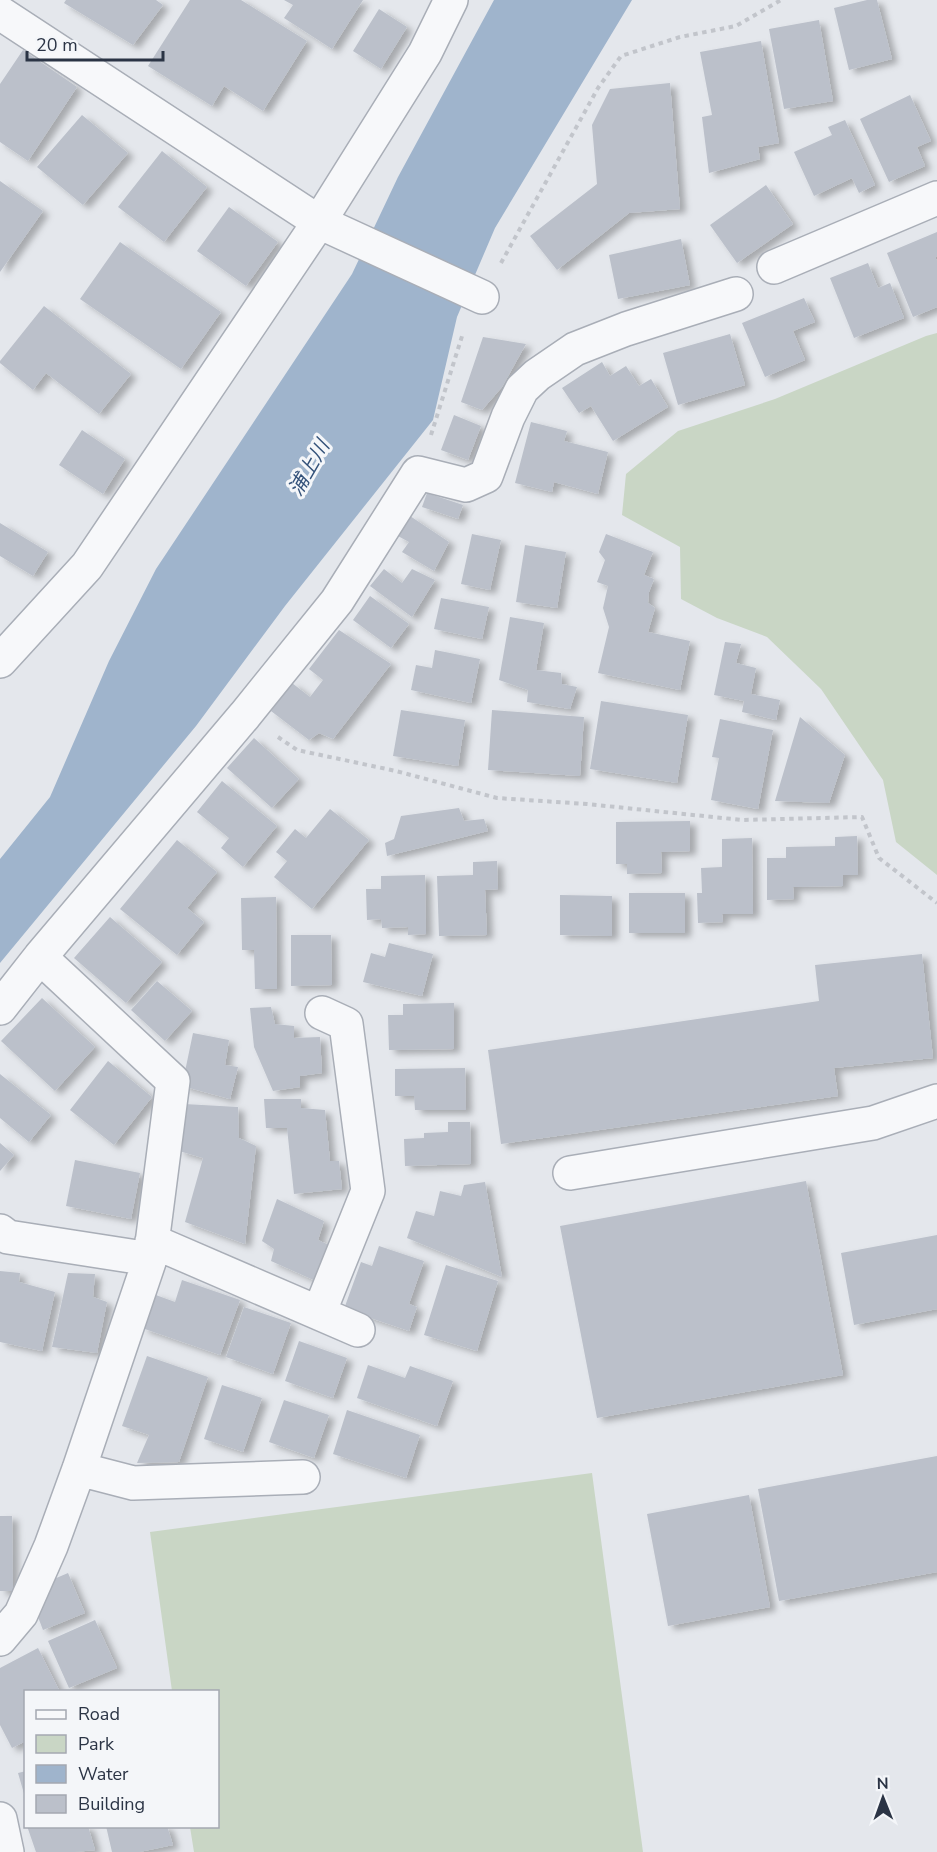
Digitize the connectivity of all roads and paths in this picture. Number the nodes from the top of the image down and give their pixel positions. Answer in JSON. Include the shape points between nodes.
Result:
{"nodes":[{"id":1,"x":452,"y":0,"type":"edge"},
{"id":2,"x":781,"y":0,"type":"edge"},
{"id":3,"x":0,"y":13,"type":"edge"},
{"id":4,"x":937,"y":198,"type":"edge"},
{"id":5,"x":319,"y":222,"type":"junction"},
{"id":6,"x":774,"y":267,"type":"dead end"},
{"id":7,"x":736,"y":294,"type":"dead end"},
{"id":8,"x":482,"y":297,"type":"junction"},
{"id":9,"x":418,"y":473,"type":"junction"},
{"id":10,"x":0,"y":661,"type":"edge"},
{"id":11,"x":245,"y":715,"type":"junction"},
{"id":12,"x":937,"y":903,"type":"edge"},
{"id":13,"x":40,"y":957,"type":"junction"},
{"id":14,"x":0,"y":1008,"type":"edge"},
{"id":15,"x":322,"y":1013,"type":"dead end"},
{"id":16,"x":937,"y":1101,"type":"edge"},
{"id":17,"x":570,"y":1173,"type":"dead end"},
{"id":18,"x":0,"y":1231,"type":"edge"},
{"id":19,"x":151,"y":1250,"type":"junction"},
{"id":20,"x":319,"y":1313,"type":"junction"},
{"id":21,"x":358,"y":1329,"type":"dead end"},
{"id":22,"x":79,"y":1469,"type":"junction"},
{"id":23,"x":303,"y":1477,"type":"dead end"},
{"id":24,"x":0,"y":1639,"type":"edge"},
{"id":25,"x":0,"y":1819,"type":"edge"},
{"id":26,"x":7,"y":1852,"type":"edge"}],
"edges":[{"from":1,"to":5,"type":"street","via":[[425,53]]},
{"from":2,"to":8,"type":"path","via":[[736,26],[680,37],[621,56],[598,88]]},
{"from":3,"to":5,"type":"street"},
{"from":4,"to":6,"type":"street"},
{"from":5,"to":8,"type":"street"},
{"from":5,"to":10,"type":"street","via":[[87,566]]},
{"from":7,"to":9,"type":"street","via":[[575,349],[537,375],[522,389],[486,476],[466,485]]},
{"from":8,"to":9,"type":"path","via":[[462,336]]},
{"from":9,"to":11,"type":"street","via":[[337,601]]},
{"from":11,"to":12,"type":"path","via":[[297,750],[497,798],[742,820],[862,817],[879,858]]},
{"from":11,"to":13,"type":"street"},
{"from":13,"to":14,"type":"street"},
{"from":13,"to":19,"type":"street","via":[[173,1082]]},
{"from":15,"to":20,"type":"street","via":[[346,1024],[368,1191]]},
{"from":16,"to":17,"type":"street","via":[[873,1123]]},
{"from":18,"to":19,"type":"street","via":[[8,1237]]},
{"from":19,"to":20,"type":"street"},
{"from":19,"to":22,"type":"street"},
{"from":20,"to":21,"type":"street"},
{"from":22,"to":23,"type":"street","via":[[133,1483]]},
{"from":22,"to":24,"type":"street","via":[[21,1614]]},
{"from":25,"to":26,"type":"street"}]}
